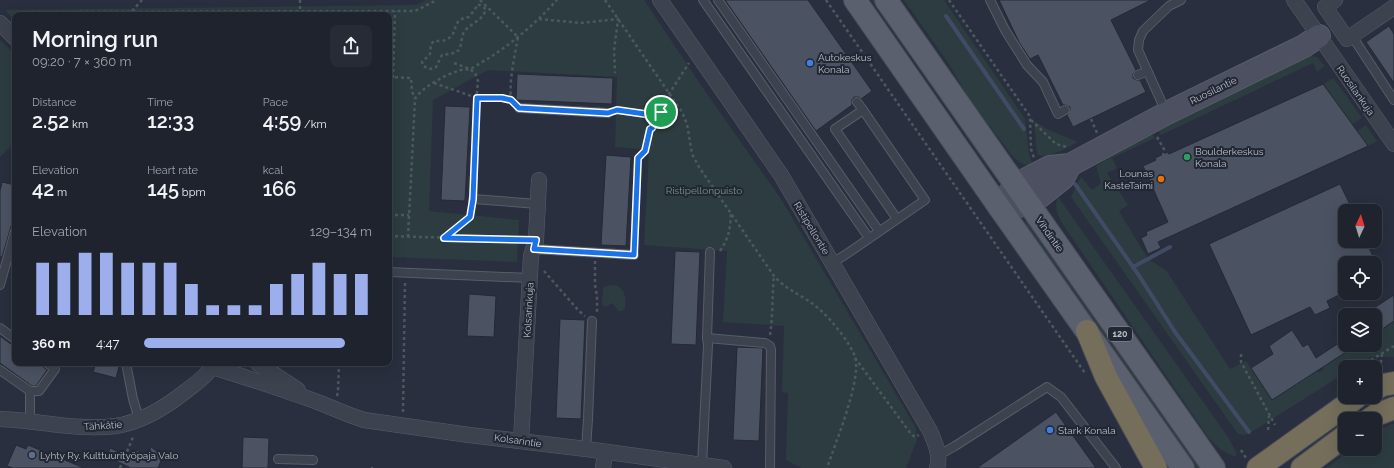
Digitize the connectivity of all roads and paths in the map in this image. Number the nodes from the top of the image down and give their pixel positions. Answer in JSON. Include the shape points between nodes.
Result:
{"nodes":[{"id":1,"x":142,"y":0,"type":"edge"},
{"id":2,"x":300,"y":0,"type":"edge"},
{"id":3,"x":437,"y":0,"type":"edge"},
{"id":4,"x":480,"y":0,"type":"edge"},
{"id":5,"x":557,"y":0,"type":"edge"},
{"id":6,"x":605,"y":0,"type":"edge"},
{"id":7,"x":660,"y":0,"type":"edge"},
{"id":8,"x":703,"y":0,"type":"edge"},
{"id":9,"x":718,"y":0,"type":"edge"},
{"id":10,"x":826,"y":0,"type":"edge"},
{"id":11,"x":855,"y":0,"type":"edge"},
{"id":12,"x":886,"y":0,"type":"edge"},
{"id":13,"x":949,"y":0,"type":"edge"},
{"id":14,"x":990,"y":0,"type":"edge"},
{"id":15,"x":1181,"y":0,"type":"edge"},
{"id":16,"x":1294,"y":0,"type":"edge"},
{"id":17,"x":1335,"y":0,"type":"edge"},
{"id":18,"x":484,"y":6,"type":"junction"},
{"id":19,"x":1394,"y":8,"type":"edge"},
{"id":20,"x":132,"y":11,"type":"junction"},
{"id":21,"x":395,"y":11,"type":"junction"},
{"id":22,"x":28,"y":12,"type":"edge"},
{"id":23,"x":201,"y":12,"type":"edge"},
{"id":24,"x":300,"y":12,"type":"joint"},
{"id":25,"x":538,"y":19,"type":"junction"},
{"id":26,"x":618,"y":19,"type":"junction"},
{"id":27,"x":0,"y":23,"type":"edge"},
{"id":28,"x":1337,"y":23,"type":"junction"},
{"id":29,"x":12,"y":35,"type":"edge"},
{"id":30,"x":1319,"y":36,"type":"junction"},
{"id":31,"x":1352,"y":36,"type":"junction"},
{"id":32,"x":518,"y":37,"type":"junction"},
{"id":33,"x":695,"y":52,"type":"junction"},
{"id":34,"x":454,"y":63,"type":"dead end"},
{"id":35,"x":470,"y":69,"type":"junction"},
{"id":36,"x":1147,"y":71,"type":"junction"},
{"id":37,"x":614,"y":74,"type":"dead end"},
{"id":38,"x":1138,"y":76,"type":"dead end"},
{"id":39,"x":393,"y":78,"type":"joint"},
{"id":40,"x":434,"y":83,"type":"junction"},
{"id":41,"x":669,"y":94,"type":"junction"},
{"id":42,"x":477,"y":98,"type":"junction"},
{"id":43,"x":415,"y":99,"type":"junction"},
{"id":44,"x":511,"y":100,"type":"junction"},
{"id":45,"x":1394,"y":100,"type":"edge"},
{"id":46,"x":858,"y":102,"type":"dead end"},
{"id":47,"x":519,"y":108,"type":"joint"},
{"id":48,"x":863,"y":110,"type":"junction"},
{"id":49,"x":1065,"y":110,"type":"dead end"},
{"id":50,"x":661,"y":112,"type":"junction"},
{"id":51,"x":608,"y":113,"type":"joint"},
{"id":52,"x":1167,"y":113,"type":"junction"},
{"id":53,"x":1030,"y":119,"type":"junction"},
{"id":54,"x":1090,"y":119,"type":"dead end"},
{"id":55,"x":830,"y":121,"type":"dead end"},
{"id":56,"x":835,"y":129,"type":"junction"},
{"id":57,"x":1097,"y":134,"type":"dead end"},
{"id":58,"x":1156,"y":134,"type":"dead end"},
{"id":59,"x":1392,"y":135,"type":"edge"},
{"id":60,"x":639,"y":154,"type":"dead end"},
{"id":61,"x":1070,"y":157,"type":"junction"},
{"id":62,"x":1163,"y":157,"type":"dead end"},
{"id":63,"x":638,"y":158,"type":"junction"},
{"id":64,"x":1036,"y":162,"type":"dead end"},
{"id":65,"x":539,"y":180,"type":"dead end"},
{"id":66,"x":1015,"y":186,"type":"junction"},
{"id":67,"x":473,"y":199,"type":"junction"},
{"id":68,"x":538,"y":204,"type":"junction"},
{"id":69,"x":1029,"y":205,"type":"junction"},
{"id":70,"x":999,"y":207,"type":"junction"},
{"id":71,"x":731,"y":213,"type":"junction"},
{"id":72,"x":392,"y":215,"type":"edge"},
{"id":73,"x":409,"y":216,"type":"junction"},
{"id":74,"x":897,"y":219,"type":"junction"},
{"id":75,"x":879,"y":231,"type":"junction"},
{"id":76,"x":392,"y":236,"type":"edge"},
{"id":77,"x":408,"y":237,"type":"junction"},
{"id":78,"x":444,"y":238,"type":"junction"},
{"id":79,"x":869,"y":238,"type":"junction"},
{"id":80,"x":12,"y":242,"type":"edge"},
{"id":81,"x":534,"y":248,"type":"junction"},
{"id":82,"x":595,"y":252,"type":"junction"},
{"id":83,"x":634,"y":255,"type":"joint"},
{"id":84,"x":710,"y":255,"type":"joint"},
{"id":85,"x":832,"y":263,"type":"junction"},
{"id":86,"x":392,"y":272,"type":"edge"},
{"id":87,"x":406,"y":273,"type":"junction"},
{"id":88,"x":774,"y":276,"type":"junction"},
{"id":89,"x":530,"y":278,"type":"junction"},
{"id":90,"x":0,"y":285,"type":"edge"},
{"id":91,"x":592,"y":321,"type":"junction"},
{"id":92,"x":0,"y":328,"type":"edge"},
{"id":93,"x":1087,"y":332,"type":"junction"},
{"id":94,"x":12,"y":337,"type":"edge"},
{"id":95,"x":707,"y":338,"type":"junction"},
{"id":96,"x":768,"y":345,"type":"junction"},
{"id":97,"x":1394,"y":346,"type":"edge"},
{"id":98,"x":1240,"y":354,"type":"dead end"},
{"id":99,"x":855,"y":358,"type":"junction"},
{"id":100,"x":1372,"y":360,"type":"dead end"},
{"id":101,"x":51,"y":366,"type":"edge"},
{"id":102,"x":126,"y":366,"type":"edge"},
{"id":103,"x":212,"y":366,"type":"edge"},
{"id":104,"x":216,"y":366,"type":"edge"},
{"id":105,"x":262,"y":366,"type":"edge"},
{"id":106,"x":339,"y":366,"type":"edge"},
{"id":107,"x":0,"y":370,"type":"edge"},
{"id":108,"x":1087,"y":376,"type":"dead end"},
{"id":109,"x":1394,"y":383,"type":"edge"},
{"id":110,"x":1382,"y":386,"type":"edge"},
{"id":111,"x":30,"y":391,"type":"junction"},
{"id":112,"x":336,"y":398,"type":"dead end"},
{"id":113,"x":316,"y":401,"type":"junction"},
{"id":114,"x":1347,"y":404,"type":"edge"},
{"id":115,"x":1394,"y":408,"type":"edge"},
{"id":116,"x":403,"y":413,"type":"dead end"},
{"id":117,"x":1269,"y":414,"type":"junction"},
{"id":118,"x":1382,"y":414,"type":"edge"},
{"id":119,"x":0,"y":419,"type":"edge"},
{"id":120,"x":137,"y":420,"type":"junction"},
{"id":121,"x":30,"y":421,"type":"junction"},
{"id":122,"x":1275,"y":425,"type":"dead end"},
{"id":123,"x":1268,"y":430,"type":"dead end"},
{"id":124,"x":915,"y":437,"type":"dead end"},
{"id":125,"x":521,"y":441,"type":"junction"},
{"id":126,"x":1338,"y":441,"type":"edge"},
{"id":127,"x":586,"y":449,"type":"junction"},
{"id":128,"x":605,"y":452,"type":"junction"},
{"id":129,"x":278,"y":459,"type":"dead end"},
{"id":130,"x":313,"y":460,"type":"dead end"},
{"id":131,"x":938,"y":462,"type":"edge"},
{"id":132,"x":702,"y":465,"type":"junction"},
{"id":133,"x":1156,"y":466,"type":"edge"},
{"id":134,"x":120,"y":468,"type":"edge"},
{"id":135,"x":603,"y":468,"type":"edge"},
{"id":136,"x":724,"y":468,"type":"edge"},
{"id":137,"x":770,"y":468,"type":"edge"},
{"id":138,"x":827,"y":468,"type":"edge"},
{"id":139,"x":1116,"y":468,"type":"edge"},
{"id":140,"x":1183,"y":468,"type":"edge"},
{"id":141,"x":1214,"y":468,"type":"edge"},
{"id":142,"x":1258,"y":468,"type":"edge"},
{"id":143,"x":1302,"y":468,"type":"edge"}],
"edges":[{"from":1,"to":20,"type":"path"},
{"from":2,"to":24,"type":"path"},
{"from":3,"to":21,"type":"path","via":[[415,11]]},
{"from":4,"to":18,"type":"path"},
{"from":5,"to":25,"type":"path"},
{"from":6,"to":26,"type":"path"},
{"from":7,"to":33,"type":"street","name":"Ristipellontie"},
{"from":8,"to":79,"type":"lane"},
{"from":9,"to":75,"type":"lane"},
{"from":10,"to":108,"type":"path"},
{"from":11,"to":70,"type":"main road","number":"120"},
{"from":12,"to":66,"type":"main road","name":"Vihdintie","number":"120"},
{"from":13,"to":53,"type":"path"},
{"from":14,"to":49,"type":"lane","via":[[1027,65],[1043,82],[1058,114]]},
{"from":15,"to":36,"type":"lane","via":[[1169,6],[1143,30],[1138,50]]},
{"from":16,"to":30,"type":"street"},
{"from":17,"to":28,"type":"street","via":[[1325,7]]},
{"from":18,"to":18,"type":"path","via":[[486,9],[476,23],[463,33],[459,50],[455,53],[442,54],[436,67],[430,69],[423,66],[422,62],[430,54],[434,41],[448,39],[454,33],[456,22],[469,17],[478,5]]},
{"from":18,"to":32,"type":"path"},
{"from":19,"to":31,"type":"street"},
{"from":20,"to":22,"type":"path"},
{"from":20,"to":23,"type":"path"},
{"from":21,"to":24,"type":"path"},
{"from":21,"to":39,"type":"path"},
{"from":25,"to":26,"type":"path","via":[[581,23]]},
{"from":25,"to":32,"type":"path"},
{"from":26,"to":37,"type":"path"},
{"from":26,"to":41,"type":"path"},
{"from":27,"to":29,"type":"street"},
{"from":28,"to":30,"type":"street"},
{"from":28,"to":31,"type":"street","via":[[1348,39]]},
{"from":30,"to":52,"type":"street","name":"Ruosilantie","via":[[1304,46]]},
{"from":30,"to":59,"type":"street","name":"Ruosilankuja"},
{"from":31,"to":45,"type":"lane"},
{"from":32,"to":35,"type":"path"},
{"from":32,"to":44,"type":"path","via":[[512,70]]},
{"from":33,"to":41,"type":"path"},
{"from":33,"to":85,"type":"street","name":"Ristipellontie","via":[[781,176]]},
{"from":34,"to":35,"type":"path"},
{"from":35,"to":40,"type":"path","via":[[459,70]]},
{"from":35,"to":42,"type":"path","via":[[478,81]]},
{"from":36,"to":38,"type":"lane"},
{"from":36,"to":52,"type":"lane"},
{"from":39,"to":43,"type":"path","via":[[411,78]]},
{"from":40,"to":42,"type":"path"},
{"from":40,"to":43,"type":"path"},
{"from":41,"to":50,"type":"path"},
{"from":41,"to":71,"type":"path","via":[[687,124],[692,154]]},
{"from":42,"to":44,"type":"path"},
{"from":42,"to":67,"type":"path"},
{"from":43,"to":73,"type":"path"},
{"from":44,"to":47,"type":"path"},
{"from":46,"to":48,"type":"lane"},
{"from":47,"to":51,"type":"lane"},
{"from":48,"to":56,"type":"lane"},
{"from":48,"to":74,"type":"lane","via":[[925,200]]},
{"from":50,"to":51,"type":"path","via":[[652,115],[617,110]]},
{"from":50,"to":63,"type":"path","via":[[650,129],[645,151]]},
{"from":52,"to":61,"type":"street","name":"Ruosilantie"},
{"from":53,"to":61,"type":"path"},
{"from":53,"to":64,"type":"path","via":[[1031,149]]},
{"from":54,"to":57,"type":"path"},
{"from":55,"to":56,"type":"lane"},
{"from":56,"to":74,"type":"lane"},
{"from":58,"to":62,"type":"path","via":[[1164,149]]},
{"from":60,"to":63,"type":"path"},
{"from":61,"to":66,"type":"street","name":"Ruosilantie"},
{"from":61,"to":69,"type":"street","name":"Ruosilantie","via":[[1063,178]]},
{"from":63,"to":83,"type":"path"},
{"from":65,"to":68,"type":"street","name":"Kolsarinkuja"},
{"from":66,"to":69,"type":"main road","name":"Vihdintie","number":"120"},
{"from":66,"to":70,"type":"street","name":"Ruosilantie"},
{"from":67,"to":68,"type":"lane"},
{"from":67,"to":78,"type":"path","via":[[470,217]]},
{"from":68,"to":81,"type":"street","name":"Kolsarinkuja"},
{"from":69,"to":70,"type":"street"},
{"from":69,"to":141,"type":"main road","name":"Vihdintie","number":"120"},
{"from":70,"to":93,"type":"main road","number":"120"},
{"from":71,"to":84,"type":"path","via":[[730,232],[726,241],[719,252]]},
{"from":71,"to":88,"type":"path"},
{"from":72,"to":73,"type":"path"},
{"from":73,"to":77,"type":"path"},
{"from":74,"to":75,"type":"lane"},
{"from":75,"to":79,"type":"lane"},
{"from":76,"to":77,"type":"path"},
{"from":77,"to":78,"type":"path"},
{"from":78,"to":81,"type":"path"},
{"from":79,"to":85,"type":"lane"},
{"from":80,"to":90,"type":"lane"},
{"from":81,"to":82,"type":"lane"},
{"from":81,"to":89,"type":"street","name":"Kolsarinkuja"},
{"from":81,"to":91,"type":"path","via":[[579,311]]},
{"from":82,"to":83,"type":"lane"},
{"from":82,"to":91,"type":"path","via":[[594,285],[597,315]]},
{"from":84,"to":95,"type":"lane"},
{"from":85,"to":131,"type":"street","name":"Ristipellontie","via":[[930,431],[936,445]]},
{"from":86,"to":87,"type":"lane"},
{"from":87,"to":89,"type":"lane"},
{"from":87,"to":116,"type":"path"},
{"from":88,"to":96,"type":"path"},
{"from":88,"to":99,"type":"path","via":[[782,285],[817,307],[832,321]]},
{"from":89,"to":125,"type":"street","name":"Kolsarinkuja"},
{"from":91,"to":127,"type":"lane"},
{"from":92,"to":94,"type":"lane"},
{"from":93,"to":133,"type":"highway","via":[[1106,377]]},
{"from":93,"to":140,"type":"main road","number":"120"},
{"from":95,"to":96,"type":"lane"},
{"from":95,"to":132,"type":"lane"},
{"from":96,"to":137,"type":"lane","via":[[771,350]]},
{"from":97,"to":100,"type":"path"},
{"from":98,"to":117,"type":"path","via":[[1241,362]]},
{"from":99,"to":124,"type":"path"},
{"from":99,"to":138,"type":"path","via":[[856,371],[851,398]]},
{"from":101,"to":111,"type":"lane","via":[[55,369],[39,391]]},
{"from":102,"to":120,"type":"lane"},
{"from":103,"to":120,"type":"street","name":"Tähkätie","via":[[182,394]]},
{"from":104,"to":113,"type":"street","name":"Kolsarintie"},
{"from":105,"to":113,"type":"street","name":"Kolsarintie"},
{"from":106,"to":112,"type":"path"},
{"from":107,"to":111,"type":"lane"},
{"from":109,"to":110,"type":"highway"},
{"from":111,"to":121,"type":"lane"},
{"from":113,"to":125,"type":"street","name":"Kolsarintie","via":[[364,420]]},
{"from":114,"to":142,"type":"highway"},
{"from":115,"to":118,"type":"highway"},
{"from":117,"to":122,"type":"path"},
{"from":117,"to":123,"type":"path"},
{"from":119,"to":121,"type":"street","name":"Tähkätie"},
{"from":120,"to":121,"type":"street","name":"Tähkätie","via":[[116,426],[80,426]]},
{"from":120,"to":134,"type":"path","via":[[135,434]]},
{"from":125,"to":127,"type":"street","name":"Kolsarintie"},
{"from":126,"to":143,"type":"highway"},
{"from":127,"to":128,"type":"street","name":"Kolsarintie"},
{"from":128,"to":132,"type":"street","name":"Kolsarintie"},
{"from":128,"to":135,"type":"street"},
{"from":129,"to":130,"type":"lane"},
{"from":131,"to":139,"type":"lane","via":[[955,446],[1047,387],[1062,397]]},
{"from":132,"to":136,"type":"street","name":"Kolsarintie"}]}
